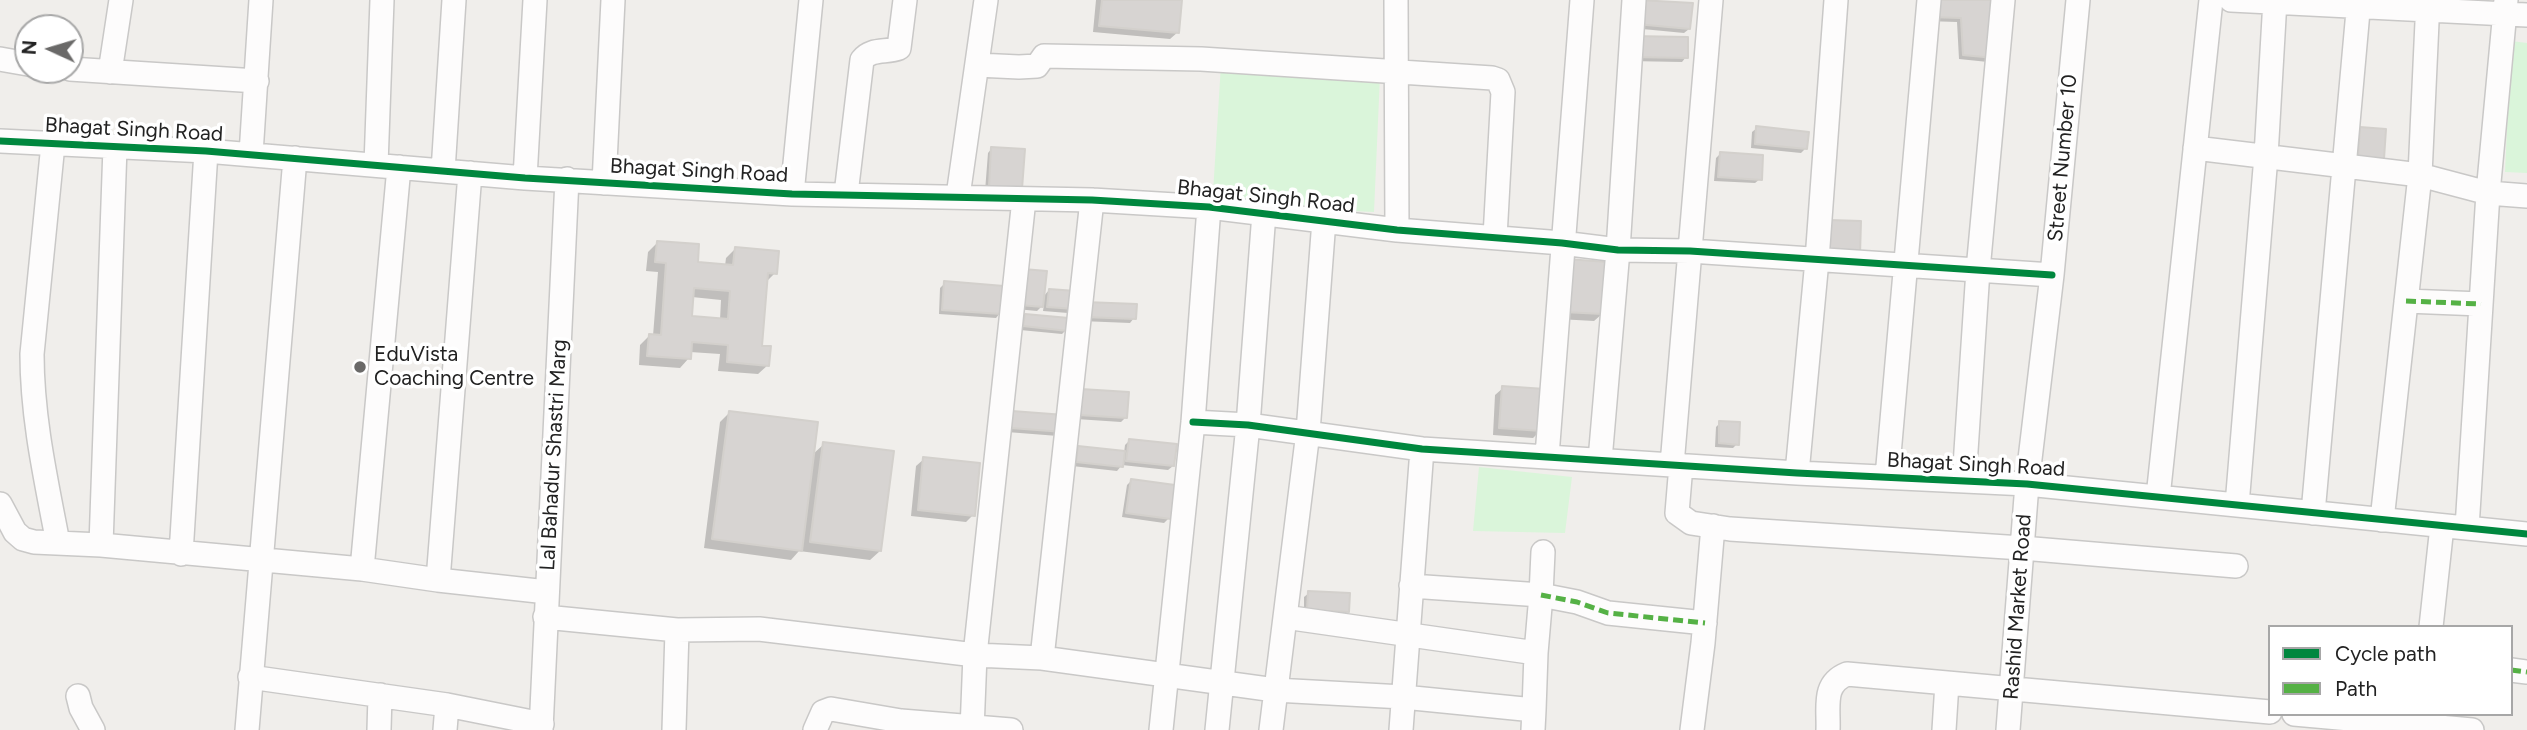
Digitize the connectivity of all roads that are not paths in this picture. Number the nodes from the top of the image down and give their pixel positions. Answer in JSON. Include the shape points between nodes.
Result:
{"nodes":[{"id":1,"x":121,"y":0,"type":"edge"},
{"id":2,"x":261,"y":0,"type":"edge"},
{"id":3,"x":382,"y":0,"type":"edge"},
{"id":4,"x":454,"y":0,"type":"edge"},
{"id":5,"x":535,"y":0,"type":"edge"},
{"id":6,"x":613,"y":0,"type":"edge"},
{"id":7,"x":811,"y":0,"type":"edge"},
{"id":8,"x":905,"y":0,"type":"edge"},
{"id":9,"x":986,"y":0,"type":"edge"},
{"id":10,"x":1396,"y":0,"type":"edge"},
{"id":11,"x":1582,"y":0,"type":"edge"},
{"id":12,"x":1634,"y":0,"type":"edge"},
{"id":13,"x":1711,"y":0,"type":"edge"},
{"id":14,"x":1836,"y":0,"type":"edge"},
{"id":15,"x":1929,"y":0,"type":"edge"},
{"id":16,"x":2003,"y":0,"type":"edge"},
{"id":17,"x":2077,"y":0,"type":"edge"},
{"id":18,"x":2211,"y":0,"type":"edge"},
{"id":19,"x":2231,"y":0,"type":"edge"},
{"id":20,"x":2275,"y":2,"type":"edge"},
{"id":21,"x":2359,"y":4,"type":"edge"},
{"id":22,"x":2428,"y":6,"type":"edge"},
{"id":23,"x":2513,"y":9,"type":"edge"},
{"id":24,"x":977,"y":65,"type":"junction"},
{"id":25,"x":84,"y":70,"type":"edge"},
{"id":26,"x":1395,"y":70,"type":"junction"},
{"id":27,"x":110,"y":72,"type":"junction"},
{"id":28,"x":257,"y":81,"type":"junction"},
{"id":29,"x":0,"y":141,"type":"edge"},
{"id":30,"x":53,"y":144,"type":"junction"},
{"id":31,"x":115,"y":147,"type":"junction"},
{"id":32,"x":2195,"y":148,"type":"junction"},
{"id":33,"x":206,"y":151,"type":"junction"},
{"id":34,"x":251,"y":154,"type":"junction"},
{"id":35,"x":2266,"y":156,"type":"junction"},
{"id":36,"x":295,"y":158,"type":"junction"},
{"id":37,"x":2344,"y":165,"type":"junction"},
{"id":38,"x":376,"y":166,"type":"junction"},
{"id":39,"x":399,"y":167,"type":"junction"},
{"id":40,"x":443,"y":172,"type":"junction"},
{"id":41,"x":470,"y":173,"type":"junction"},
{"id":42,"x":2420,"y":175,"type":"junction"},
{"id":43,"x":525,"y":178,"type":"junction"},
{"id":44,"x":567,"y":179,"type":"junction"},
{"id":45,"x":604,"y":183,"type":"junction"},
{"id":46,"x":2488,"y":193,"type":"junction"},
{"id":47,"x":792,"y":194,"type":"junction"},
{"id":48,"x":846,"y":194,"type":"junction"},
{"id":49,"x":958,"y":196,"type":"junction"},
{"id":50,"x":2527,"y":196,"type":"edge"},
{"id":51,"x":1024,"y":199,"type":"junction"},
{"id":52,"x":1092,"y":200,"type":"junction"},
{"id":53,"x":1209,"y":207,"type":"junction"},
{"id":54,"x":1264,"y":213,"type":"junction"},
{"id":55,"x":1324,"y":220,"type":"junction"},
{"id":56,"x":1396,"y":230,"type":"junction"},
{"id":57,"x":1495,"y":237,"type":"junction"},
{"id":58,"x":1562,"y":243,"type":"junction"},
{"id":59,"x":1618,"y":250,"type":"junction"},
{"id":60,"x":1689,"y":251,"type":"junction"},
{"id":61,"x":1817,"y":260,"type":"junction"},
{"id":62,"x":1906,"y":266,"type":"junction"},
{"id":63,"x":1978,"y":270,"type":"junction"},
{"id":64,"x":2052,"y":275,"type":"junction"},
{"id":65,"x":2406,"y":301,"type":"junction"},
{"id":66,"x":2481,"y":304,"type":"junction"},
{"id":67,"x":1192,"y":422,"type":"junction"},
{"id":68,"x":1248,"y":425,"type":"junction"},
{"id":69,"x":1308,"y":432,"type":"junction"},
{"id":70,"x":1422,"y":449,"type":"junction"},
{"id":71,"x":1547,"y":456,"type":"junction"},
{"id":72,"x":1600,"y":460,"type":"junction"},
{"id":73,"x":1676,"y":465,"type":"junction"},
{"id":74,"x":1797,"y":473,"type":"junction"},
{"id":75,"x":1887,"y":477,"type":"junction"},
{"id":76,"x":1964,"y":481,"type":"junction"},
{"id":77,"x":2027,"y":484,"type":"junction"},
{"id":78,"x":2158,"y":497,"type":"junction"},
{"id":79,"x":0,"y":504,"type":"edge"},
{"id":80,"x":2237,"y":505,"type":"junction"},
{"id":81,"x":2313,"y":513,"type":"junction"},
{"id":82,"x":2382,"y":520,"type":"junction"},
{"id":83,"x":1713,"y":526,"type":"junction"},
{"id":84,"x":2442,"y":526,"type":"junction"},
{"id":85,"x":2467,"y":528,"type":"junction"},
{"id":86,"x":2527,"y":534,"type":"edge"},
{"id":87,"x":58,"y":543,"type":"junction"},
{"id":88,"x":101,"y":545,"type":"junction"},
{"id":89,"x":2022,"y":548,"type":"junction"},
{"id":90,"x":1543,"y":552,"type":"dead end"},
{"id":91,"x":181,"y":554,"type":"junction"},
{"id":92,"x":261,"y":561,"type":"junction"},
{"id":93,"x":2236,"y":566,"type":"dead end"},
{"id":94,"x":362,"y":569,"type":"junction"},
{"id":95,"x":438,"y":580,"type":"junction"},
{"id":96,"x":1411,"y":586,"type":"junction"},
{"id":97,"x":547,"y":592,"type":"junction"},
{"id":98,"x":1541,"y":595,"type":"junction"},
{"id":99,"x":545,"y":617,"type":"junction"},
{"id":100,"x":1285,"y":617,"type":"junction"},
{"id":101,"x":1705,"y":623,"type":"junction"},
{"id":102,"x":2431,"y":625,"type":"edge"},
{"id":103,"x":677,"y":630,"type":"junction"},
{"id":104,"x":1409,"y":633,"type":"junction"},
{"id":105,"x":1536,"y":653,"type":"junction"},
{"id":106,"x":975,"y":655,"type":"junction"},
{"id":107,"x":1042,"y":658,"type":"junction"},
{"id":108,"x":1165,"y":676,"type":"junction"},
{"id":109,"x":250,"y":677,"type":"junction"},
{"id":110,"x":1948,"y":683,"type":"junction"},
{"id":111,"x":1223,"y":684,"type":"junction"},
{"id":112,"x":2012,"y":689,"type":"junction"},
{"id":113,"x":1275,"y":691,"type":"junction"},
{"id":114,"x":380,"y":695,"type":"junction"},
{"id":115,"x":78,"y":696,"type":"dead end"},
{"id":116,"x":1403,"y":697,"type":"junction"},
{"id":117,"x":447,"y":705,"type":"junction"},
{"id":118,"x":2268,"y":712,"type":"edge"},
{"id":119,"x":2322,"y":716,"type":"edge"},
{"id":120,"x":1534,"y":720,"type":"edge"},
{"id":121,"x":2420,"y":723,"type":"edge"},
{"id":122,"x":542,"y":727,"type":"edge"},
{"id":123,"x":972,"y":728,"type":"edge"},
{"id":124,"x":93,"y":730,"type":"edge"},
{"id":125,"x":247,"y":730,"type":"edge"},
{"id":126,"x":379,"y":730,"type":"edge"},
{"id":127,"x":445,"y":730,"type":"edge"},
{"id":128,"x":674,"y":730,"type":"edge"},
{"id":129,"x":815,"y":730,"type":"edge"},
{"id":130,"x":1011,"y":730,"type":"edge"},
{"id":131,"x":1161,"y":730,"type":"edge"},
{"id":132,"x":1217,"y":730,"type":"edge"},
{"id":133,"x":1272,"y":730,"type":"edge"},
{"id":134,"x":1401,"y":730,"type":"edge"},
{"id":135,"x":1692,"y":730,"type":"edge"},
{"id":136,"x":1828,"y":730,"type":"edge"},
{"id":137,"x":1944,"y":730,"type":"edge"},
{"id":138,"x":2008,"y":730,"type":"edge"},
{"id":139,"x":2472,"y":730,"type":"edge"}],
"edges":[{"from":1,"to":27,"type":"street"},
{"from":2,"to":28,"type":"street"},
{"from":3,"to":38,"type":"street"},
{"from":4,"to":40,"type":"street"},
{"from":5,"to":43,"type":"street"},
{"from":6,"to":45,"type":"street"},
{"from":7,"to":47,"type":"street"},
{"from":8,"to":48,"type":"street","via":[[899,48],[873,52],[862,60]]},
{"from":9,"to":24,"type":"street"},
{"from":10,"to":26,"type":"street"},
{"from":11,"to":58,"type":"street"},
{"from":12,"to":59,"type":"street"},
{"from":13,"to":60,"type":"street"},
{"from":14,"to":61,"type":"street"},
{"from":15,"to":62,"type":"street"},
{"from":16,"to":63,"type":"street"},
{"from":17,"to":64,"type":"street","name":"Street Number 10"},
{"from":18,"to":32,"type":"street"},
{"from":19,"to":20,"type":"street"},
{"from":20,"to":21,"type":"street"},
{"from":20,"to":35,"type":"street"},
{"from":21,"to":22,"type":"street"},
{"from":21,"to":37,"type":"street"},
{"from":22,"to":23,"type":"street"},
{"from":22,"to":42,"type":"street"},
{"from":23,"to":46,"type":"street"},
{"from":24,"to":26,"type":"street","via":[[1037,66],[1044,56]]},
{"from":24,"to":49,"type":"street"},
{"from":25,"to":27,"type":"street"},
{"from":26,"to":56,"type":"street"},
{"from":26,"to":57,"type":"street","via":[[1492,78],[1501,85]]},
{"from":27,"to":28,"type":"street"},
{"from":28,"to":34,"type":"street"},
{"from":29,"to":30,"type":"street","name":"Bhagat Singh Road"},
{"from":30,"to":31,"type":"street","name":"Bhagat Singh Road"},
{"from":30,"to":87,"type":"street","via":[[32,387]]},
{"from":31,"to":33,"type":"street","name":"Bhagat Singh Road"},
{"from":31,"to":88,"type":"street"},
{"from":32,"to":35,"type":"street"},
{"from":32,"to":78,"type":"street"},
{"from":33,"to":34,"type":"street","name":"Bhagat Singh Road"},
{"from":33,"to":91,"type":"street"},
{"from":34,"to":36,"type":"street","name":"Bhagat Singh Road"},
{"from":35,"to":37,"type":"street"},
{"from":35,"to":80,"type":"street"},
{"from":36,"to":38,"type":"street","name":"Bhagat Singh Road"},
{"from":36,"to":92,"type":"street"},
{"from":37,"to":42,"type":"street"},
{"from":37,"to":81,"type":"street"},
{"from":38,"to":39,"type":"street","name":"Bhagat Singh Road"},
{"from":39,"to":40,"type":"street","name":"Bhagat Singh Road"},
{"from":39,"to":94,"type":"street"},
{"from":40,"to":41,"type":"street","name":"Bhagat Singh Road"},
{"from":41,"to":43,"type":"street","name":"Bhagat Singh Road"},
{"from":41,"to":95,"type":"street"},
{"from":42,"to":46,"type":"street"},
{"from":42,"to":65,"type":"street"},
{"from":43,"to":44,"type":"street","name":"Bhagat Singh Road"},
{"from":44,"to":45,"type":"street","name":"Bhagat Singh Road"},
{"from":44,"to":97,"type":"street","name":"Lal Bahadur Shastri Marg"},
{"from":45,"to":47,"type":"street","name":"Bhagat Singh Road"},
{"from":46,"to":50,"type":"street"},
{"from":46,"to":66,"type":"street"},
{"from":47,"to":48,"type":"street","name":"Bhagat Singh Road"},
{"from":48,"to":49,"type":"street","name":"Bhagat Singh Road"},
{"from":49,"to":51,"type":"street","name":"Bhagat Singh Road"},
{"from":51,"to":52,"type":"street","name":"Bhagat Singh Road"},
{"from":51,"to":106,"type":"street"},
{"from":52,"to":53,"type":"street","name":"Bhagat Singh Road"},
{"from":52,"to":107,"type":"street"},
{"from":53,"to":54,"type":"street","name":"Bhagat Singh Road"},
{"from":53,"to":67,"type":"street"},
{"from":54,"to":55,"type":"street","name":"Bhagat Singh Road"},
{"from":54,"to":68,"type":"street"},
{"from":55,"to":56,"type":"street","name":"Bhagat Singh Road"},
{"from":55,"to":69,"type":"street"},
{"from":56,"to":57,"type":"street","name":"Bhagat Singh Road"},
{"from":57,"to":58,"type":"street","name":"Bhagat Singh Road"},
{"from":58,"to":59,"type":"street","name":"Bhagat Singh Road"},
{"from":58,"to":71,"type":"street"},
{"from":59,"to":60,"type":"street","name":"Bhagat Singh Road"},
{"from":59,"to":72,"type":"street"},
{"from":60,"to":61,"type":"street","name":"Bhagat Singh Road"},
{"from":60,"to":73,"type":"street"},
{"from":61,"to":62,"type":"street","name":"Bhagat Singh Road"},
{"from":61,"to":74,"type":"street"},
{"from":62,"to":63,"type":"street","name":"Bhagat Singh Road"},
{"from":62,"to":75,"type":"street"},
{"from":63,"to":64,"type":"street","name":"Bhagat Singh Road"},
{"from":63,"to":76,"type":"street"},
{"from":64,"to":77,"type":"street","name":"Street Number 10"},
{"from":65,"to":66,"type":"street"},
{"from":65,"to":82,"type":"street"},
{"from":66,"to":85,"type":"street"},
{"from":67,"to":68,"type":"street","name":"Bhagat Singh Road"},
{"from":67,"to":108,"type":"street"},
{"from":68,"to":69,"type":"street","name":"Bhagat Singh Road"},
{"from":68,"to":111,"type":"street"},
{"from":69,"to":70,"type":"street","name":"Bhagat Singh Road"},
{"from":69,"to":100,"type":"street"},
{"from":70,"to":71,"type":"street","name":"Bhagat Singh Road"},
{"from":70,"to":96,"type":"street"},
{"from":71,"to":72,"type":"street","name":"Bhagat Singh Road"},
{"from":72,"to":73,"type":"street","name":"Bhagat Singh Road"},
{"from":73,"to":74,"type":"street","name":"Bhagat Singh Road"},
{"from":73,"to":83,"type":"street","via":[[1677,513],[1691,523]]},
{"from":74,"to":75,"type":"street","name":"Bhagat Singh Road"},
{"from":75,"to":76,"type":"street","name":"Bhagat Singh Road"},
{"from":76,"to":77,"type":"street","name":"Bhagat Singh Road"},
{"from":77,"to":78,"type":"street","name":"Bhagat Singh Road"},
{"from":77,"to":89,"type":"street","name":"Rashid Market Road"},
{"from":78,"to":80,"type":"street","name":"Bhagat Singh Road"},
{"from":79,"to":87,"type":"street","via":[[23,539]]},
{"from":80,"to":81,"type":"street","name":"Bhagat Singh Road"},
{"from":81,"to":82,"type":"street","name":"Bhagat Singh Road"},
{"from":82,"to":84,"type":"street","name":"Bhagat Singh Road"},
{"from":83,"to":89,"type":"street"},
{"from":83,"to":101,"type":"street"},
{"from":84,"to":85,"type":"street","name":"Bhagat Singh Road"},
{"from":84,"to":102,"type":"street"},
{"from":85,"to":86,"type":"street","name":"Bhagat Singh Road"},
{"from":87,"to":88,"type":"street"},
{"from":88,"to":91,"type":"street"},
{"from":89,"to":93,"type":"street"},
{"from":89,"to":112,"type":"street","name":"Rashid Market Road"},
{"from":90,"to":98,"type":"street"},
{"from":91,"to":92,"type":"street"},
{"from":92,"to":94,"type":"street"},
{"from":92,"to":109,"type":"street"},
{"from":94,"to":95,"type":"street"},
{"from":95,"to":97,"type":"street"},
{"from":96,"to":98,"type":"street"},
{"from":96,"to":104,"type":"street"},
{"from":97,"to":99,"type":"street","name":"Lal Bahadur Shastri Marg"},
{"from":98,"to":101,"type":"street","via":[[1608,613]]},
{"from":98,"to":105,"type":"street"},
{"from":99,"to":103,"type":"street"},
{"from":99,"to":122,"type":"street","name":"Lal Bahadur Shastri Marg"},
{"from":100,"to":104,"type":"street"},
{"from":100,"to":113,"type":"street"},
{"from":101,"to":135,"type":"street"},
{"from":103,"to":106,"type":"street","via":[[759,629]]},
{"from":103,"to":128,"type":"street"},
{"from":104,"to":105,"type":"street"},
{"from":104,"to":116,"type":"street"},
{"from":105,"to":120,"type":"street"},
{"from":106,"to":107,"type":"street"},
{"from":106,"to":123,"type":"street"},
{"from":107,"to":108,"type":"street"},
{"from":108,"to":111,"type":"street"},
{"from":108,"to":131,"type":"street"},
{"from":109,"to":114,"type":"street"},
{"from":109,"to":125,"type":"street"},
{"from":110,"to":112,"type":"street"},
{"from":110,"to":136,"type":"street","via":[[1847,674],[1830,688]]},
{"from":110,"to":137,"type":"street"},
{"from":111,"to":113,"type":"street"},
{"from":111,"to":132,"type":"street"},
{"from":112,"to":118,"type":"street"},
{"from":112,"to":138,"type":"street","name":"Rashid Market Road"},
{"from":113,"to":116,"type":"street"},
{"from":113,"to":133,"type":"street"},
{"from":114,"to":117,"type":"street"},
{"from":114,"to":126,"type":"street"},
{"from":115,"to":124,"type":"street"},
{"from":116,"to":120,"type":"street"},
{"from":116,"to":134,"type":"street"},
{"from":117,"to":122,"type":"street"},
{"from":117,"to":127,"type":"street"},
{"from":119,"to":121,"type":"street"},
{"from":121,"to":139,"type":"street"},
{"from":123,"to":129,"type":"street","via":[[831,709],[823,712]]},
{"from":123,"to":130,"type":"street"}]}
